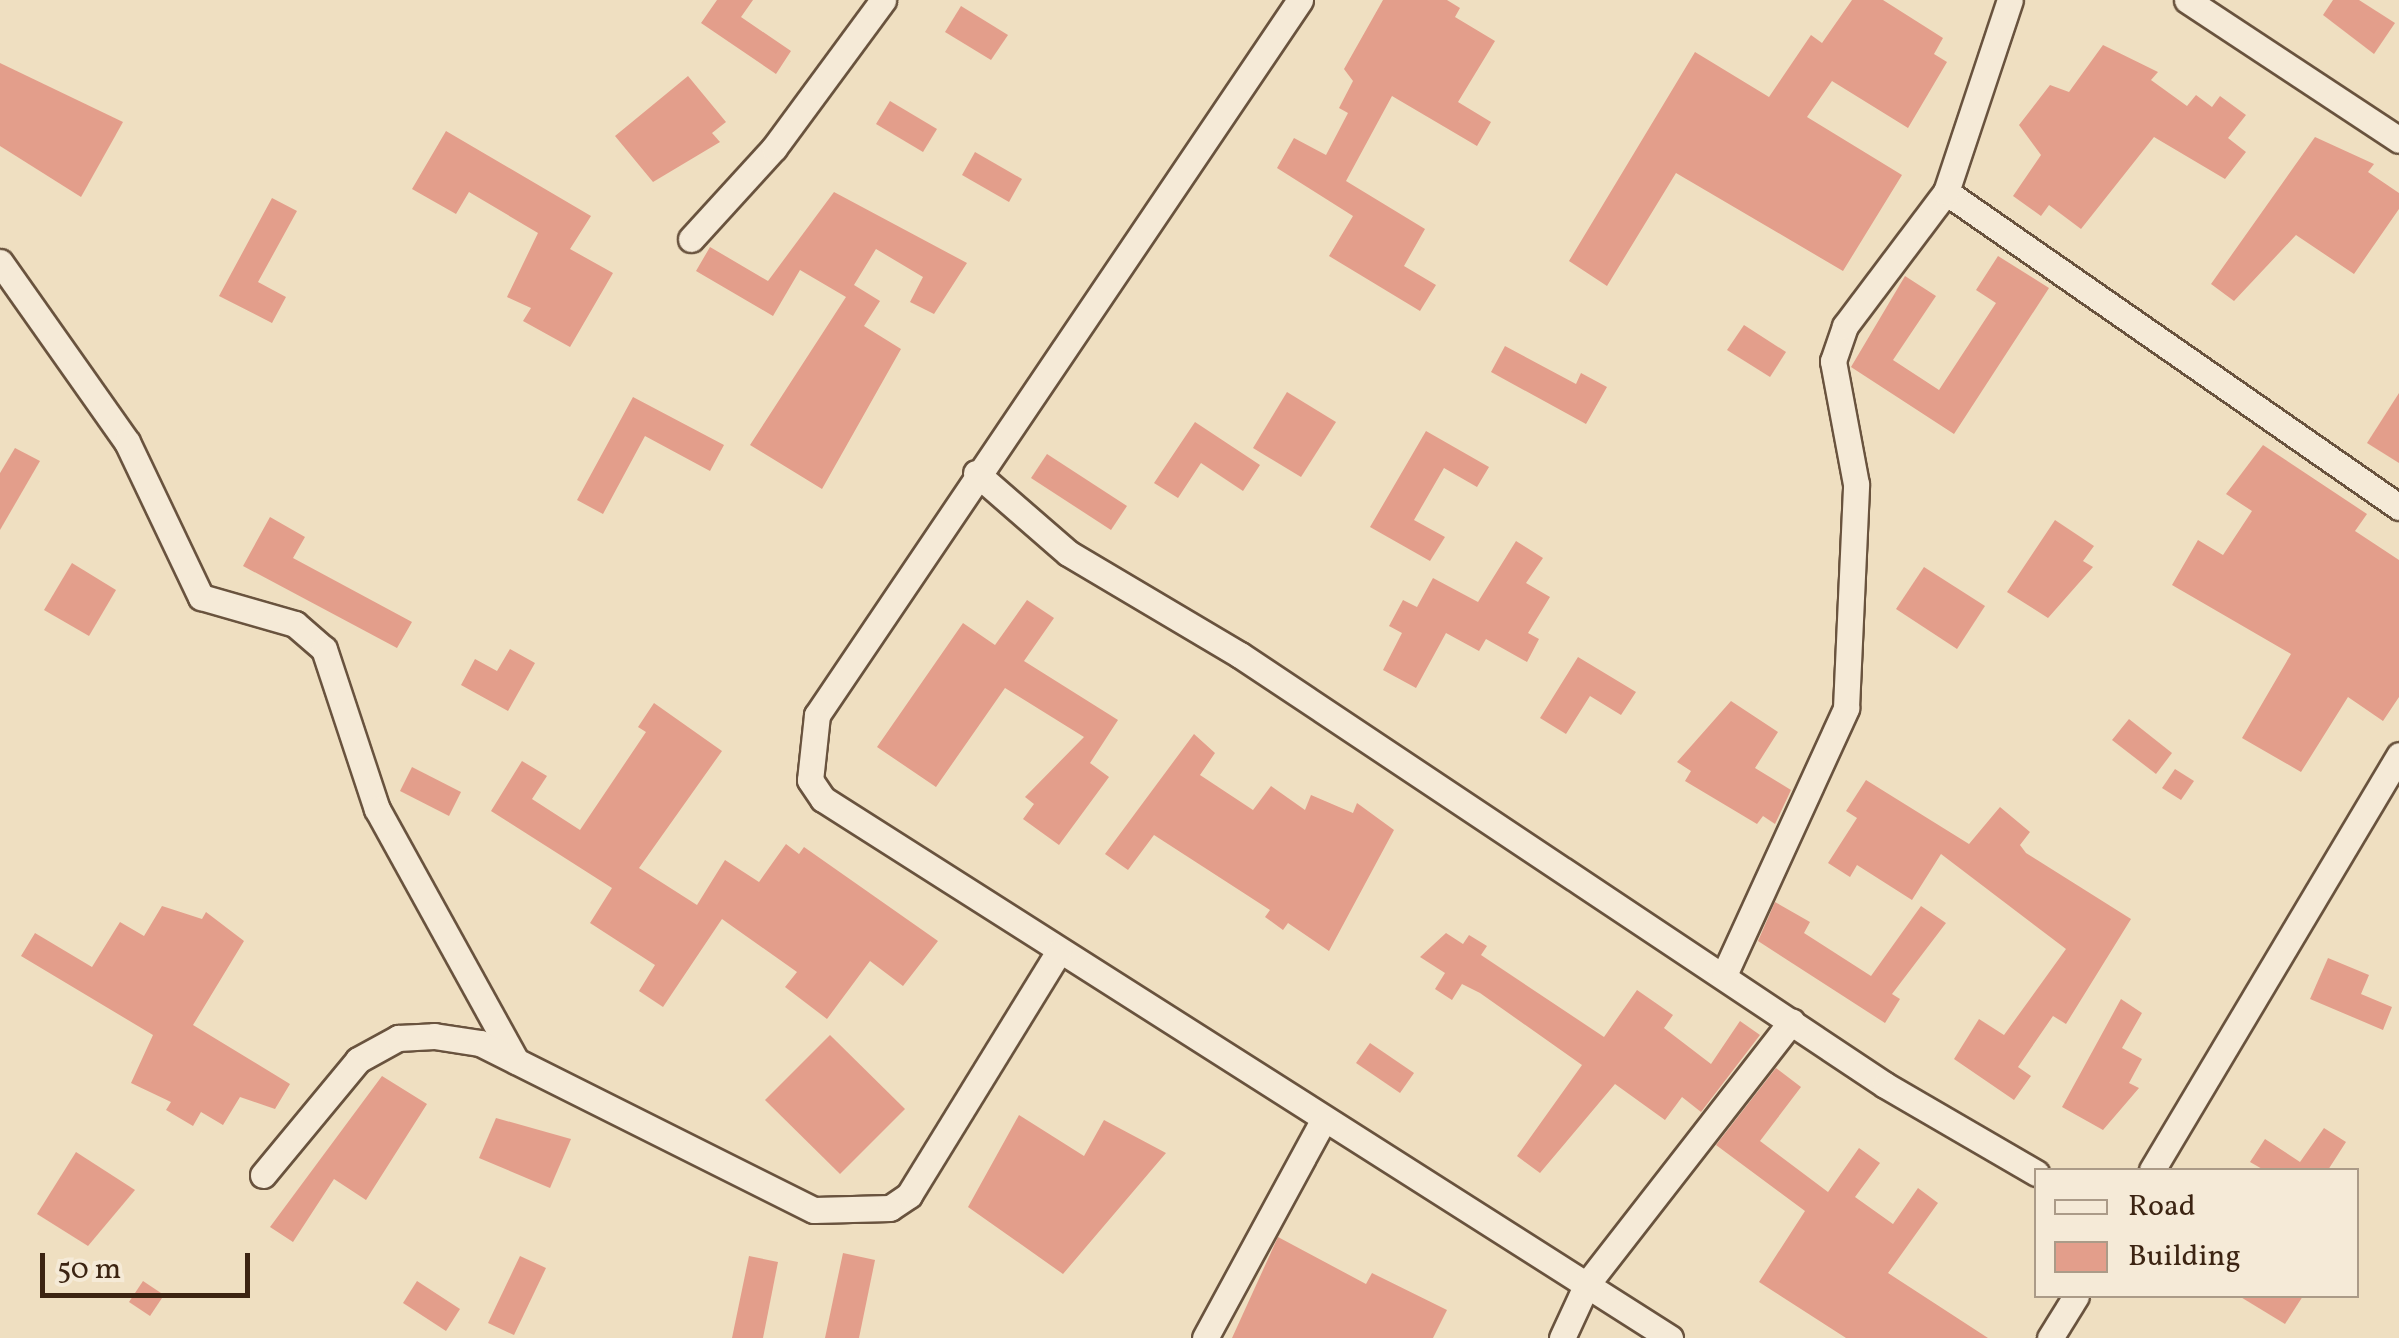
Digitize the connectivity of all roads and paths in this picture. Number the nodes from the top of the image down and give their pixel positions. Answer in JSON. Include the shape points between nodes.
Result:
{"nodes":[{"id":1,"x":882,"y":0,"type":"edge"},
{"id":2,"x":1300,"y":0,"type":"edge"},
{"id":3,"x":2010,"y":0,"type":"edge"},
{"id":4,"x":2188,"y":0,"type":"edge"},
{"id":5,"x":2399,"y":140,"type":"edge"},
{"id":6,"x":1946,"y":192,"type":"junction"},
{"id":7,"x":690,"y":238,"type":"dead end"},
{"id":8,"x":0,"y":262,"type":"edge"},
{"id":9,"x":976,"y":473,"type":"junction"},
{"id":10,"x":2399,"y":507,"type":"edge"},
{"id":11,"x":2399,"y":755,"type":"edge"},
{"id":12,"x":1060,"y":950,"type":"junction"},
{"id":13,"x":1724,"y":975,"type":"junction"},
{"id":14,"x":1792,"y":1021,"type":"junction"},
{"id":15,"x":516,"y":1061,"type":"junction"},
{"id":16,"x":1324,"y":1120,"type":"junction"},
{"id":17,"x":2153,"y":1168,"type":"edge"},
{"id":18,"x":2034,"y":1172,"type":"edge"},
{"id":19,"x":264,"y":1175,"type":"dead end"},
{"id":20,"x":1587,"y":1284,"type":"junction"},
{"id":21,"x":2075,"y":1298,"type":"edge"},
{"id":22,"x":1205,"y":1338,"type":"edge"},
{"id":23,"x":1562,"y":1338,"type":"edge"},
{"id":24,"x":1670,"y":1338,"type":"edge"},
{"id":25,"x":2050,"y":1338,"type":"edge"}],
"edges":[{"from":1,"to":7,"type":"street","via":[[774,148]]},
{"from":2,"to":9,"type":"street"},
{"from":3,"to":6,"type":"street"},
{"from":4,"to":5,"type":"street"},
{"from":6,"to":10,"type":"street"},
{"from":6,"to":13,"type":"street","via":[[1845,326],[1834,361],[1856,484],[1846,708]]},
{"from":8,"to":15,"type":"street","via":[[127,442],[201,597],[295,624],[324,650],[377,808]]},
{"from":9,"to":12,"type":"street","via":[[817,715],[810,780],[823,799]]},
{"from":9,"to":13,"type":"street","via":[[1068,554],[1240,655]]},
{"from":11,"to":17,"type":"street"},
{"from":12,"to":15,"type":"street","via":[[909,1196],[890,1208],[814,1210]]},
{"from":12,"to":16,"type":"street"},
{"from":13,"to":14,"type":"street"},
{"from":14,"to":18,"type":"street"},
{"from":14,"to":20,"type":"street"},
{"from":15,"to":19,"type":"street","via":[[480,1043],[398,1038],[358,1060]]},
{"from":16,"to":20,"type":"street"},
{"from":16,"to":22,"type":"street"},
{"from":20,"to":23,"type":"street"},
{"from":20,"to":24,"type":"street"},
{"from":21,"to":25,"type":"street"}]}
